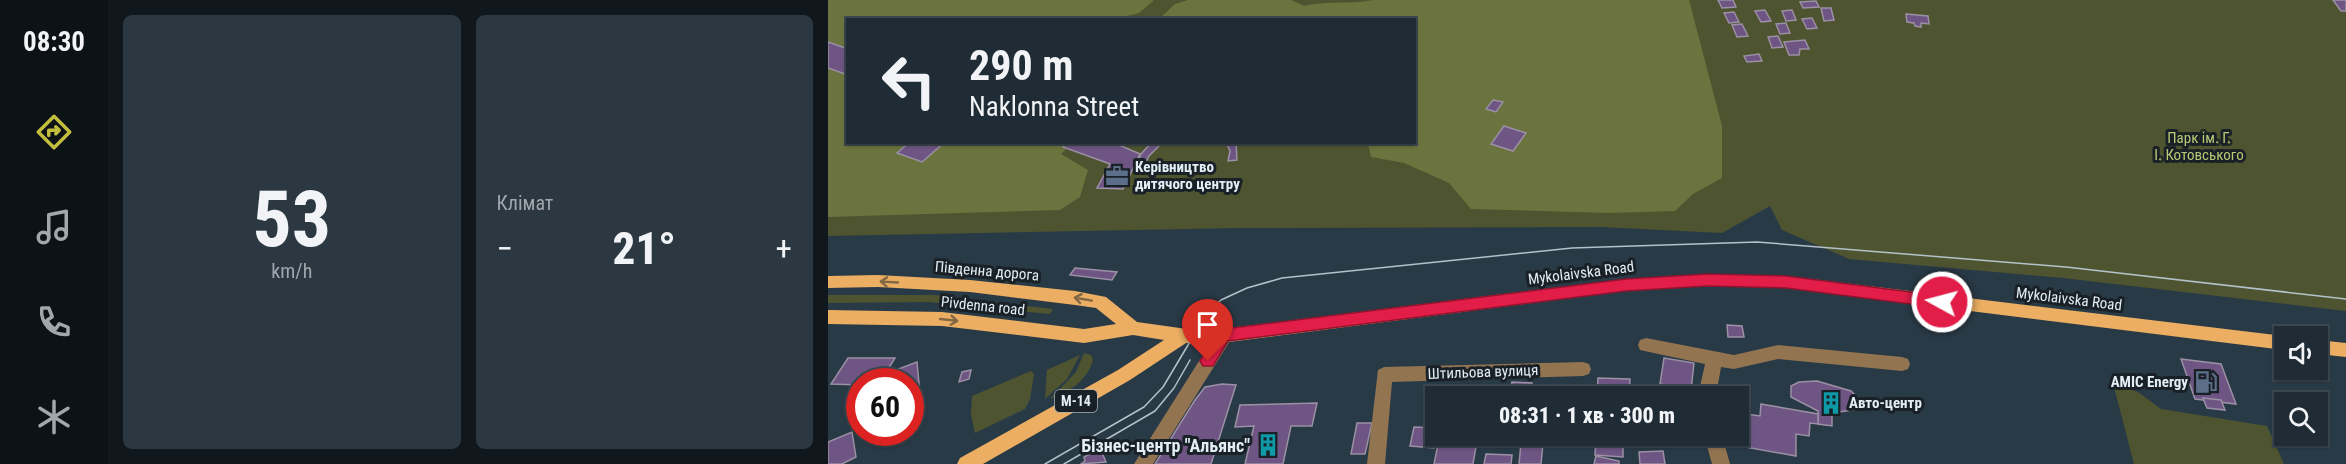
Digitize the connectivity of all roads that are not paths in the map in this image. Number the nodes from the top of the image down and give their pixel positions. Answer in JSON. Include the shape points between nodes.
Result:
{"nodes":[{"id":1,"x":828,"y":282,"type":"edge"},
{"id":2,"x":828,"y":317,"type":"edge"},
{"id":3,"x":1133,"y":327,"type":"junction"},
{"id":4,"x":1185,"y":335,"type":"junction"},
{"id":5,"x":1224,"y":336,"type":"junction"},
{"id":6,"x":2274,"y":342,"type":"edge"},
{"id":7,"x":1646,"y":345,"type":"dead end"},
{"id":8,"x":2328,"y":348,"type":"edge"},
{"id":9,"x":2346,"y":350,"type":"edge"},
{"id":10,"x":1714,"y":360,"type":"junction"},
{"id":11,"x":1902,"y":364,"type":"dead end"},
{"id":12,"x":1583,"y":369,"type":"dead end"},
{"id":13,"x":1709,"y":386,"type":"edge"},
{"id":14,"x":1716,"y":446,"type":"edge"},
{"id":15,"x":966,"y":464,"type":"edge"},
{"id":16,"x":1143,"y":464,"type":"edge"},
{"id":17,"x":1376,"y":464,"type":"edge"},
{"id":18,"x":1721,"y":464,"type":"edge"}],
"edges":[{"from":3,"to":1,"type":"main road","name":"Південна дорога","one_way":true,"via":[[1100,302],[1075,298],[970,286]]},
{"from":2,"to":3,"type":"main road","name":"Pivdenna road","one_way":true,"via":[[942,319],[1084,336]]},
{"from":3,"to":4,"type":"main road","name":"Mykolaivska Road"},
{"from":4,"to":5,"type":"main road","name":"Mykolaivska Road"},
{"from":4,"to":15,"type":"main road","number":"М-14","via":[[1124,375]]},
{"from":5,"to":6,"type":"main road","name":"Mykolaivska Road","via":[[1626,285],[1707,280],[1786,282]]},
{"from":5,"to":16,"type":"street"},
{"from":7,"to":10,"type":"street"},
{"from":8,"to":9,"type":"main road"},
{"from":10,"to":11,"type":"street","via":[[1752,360],[1778,352]]},
{"from":10,"to":13,"type":"street"},
{"from":12,"to":17,"type":"street","name":"Штильова вулиця","via":[[1384,375]]},
{"from":14,"to":18,"type":"street"}]}
